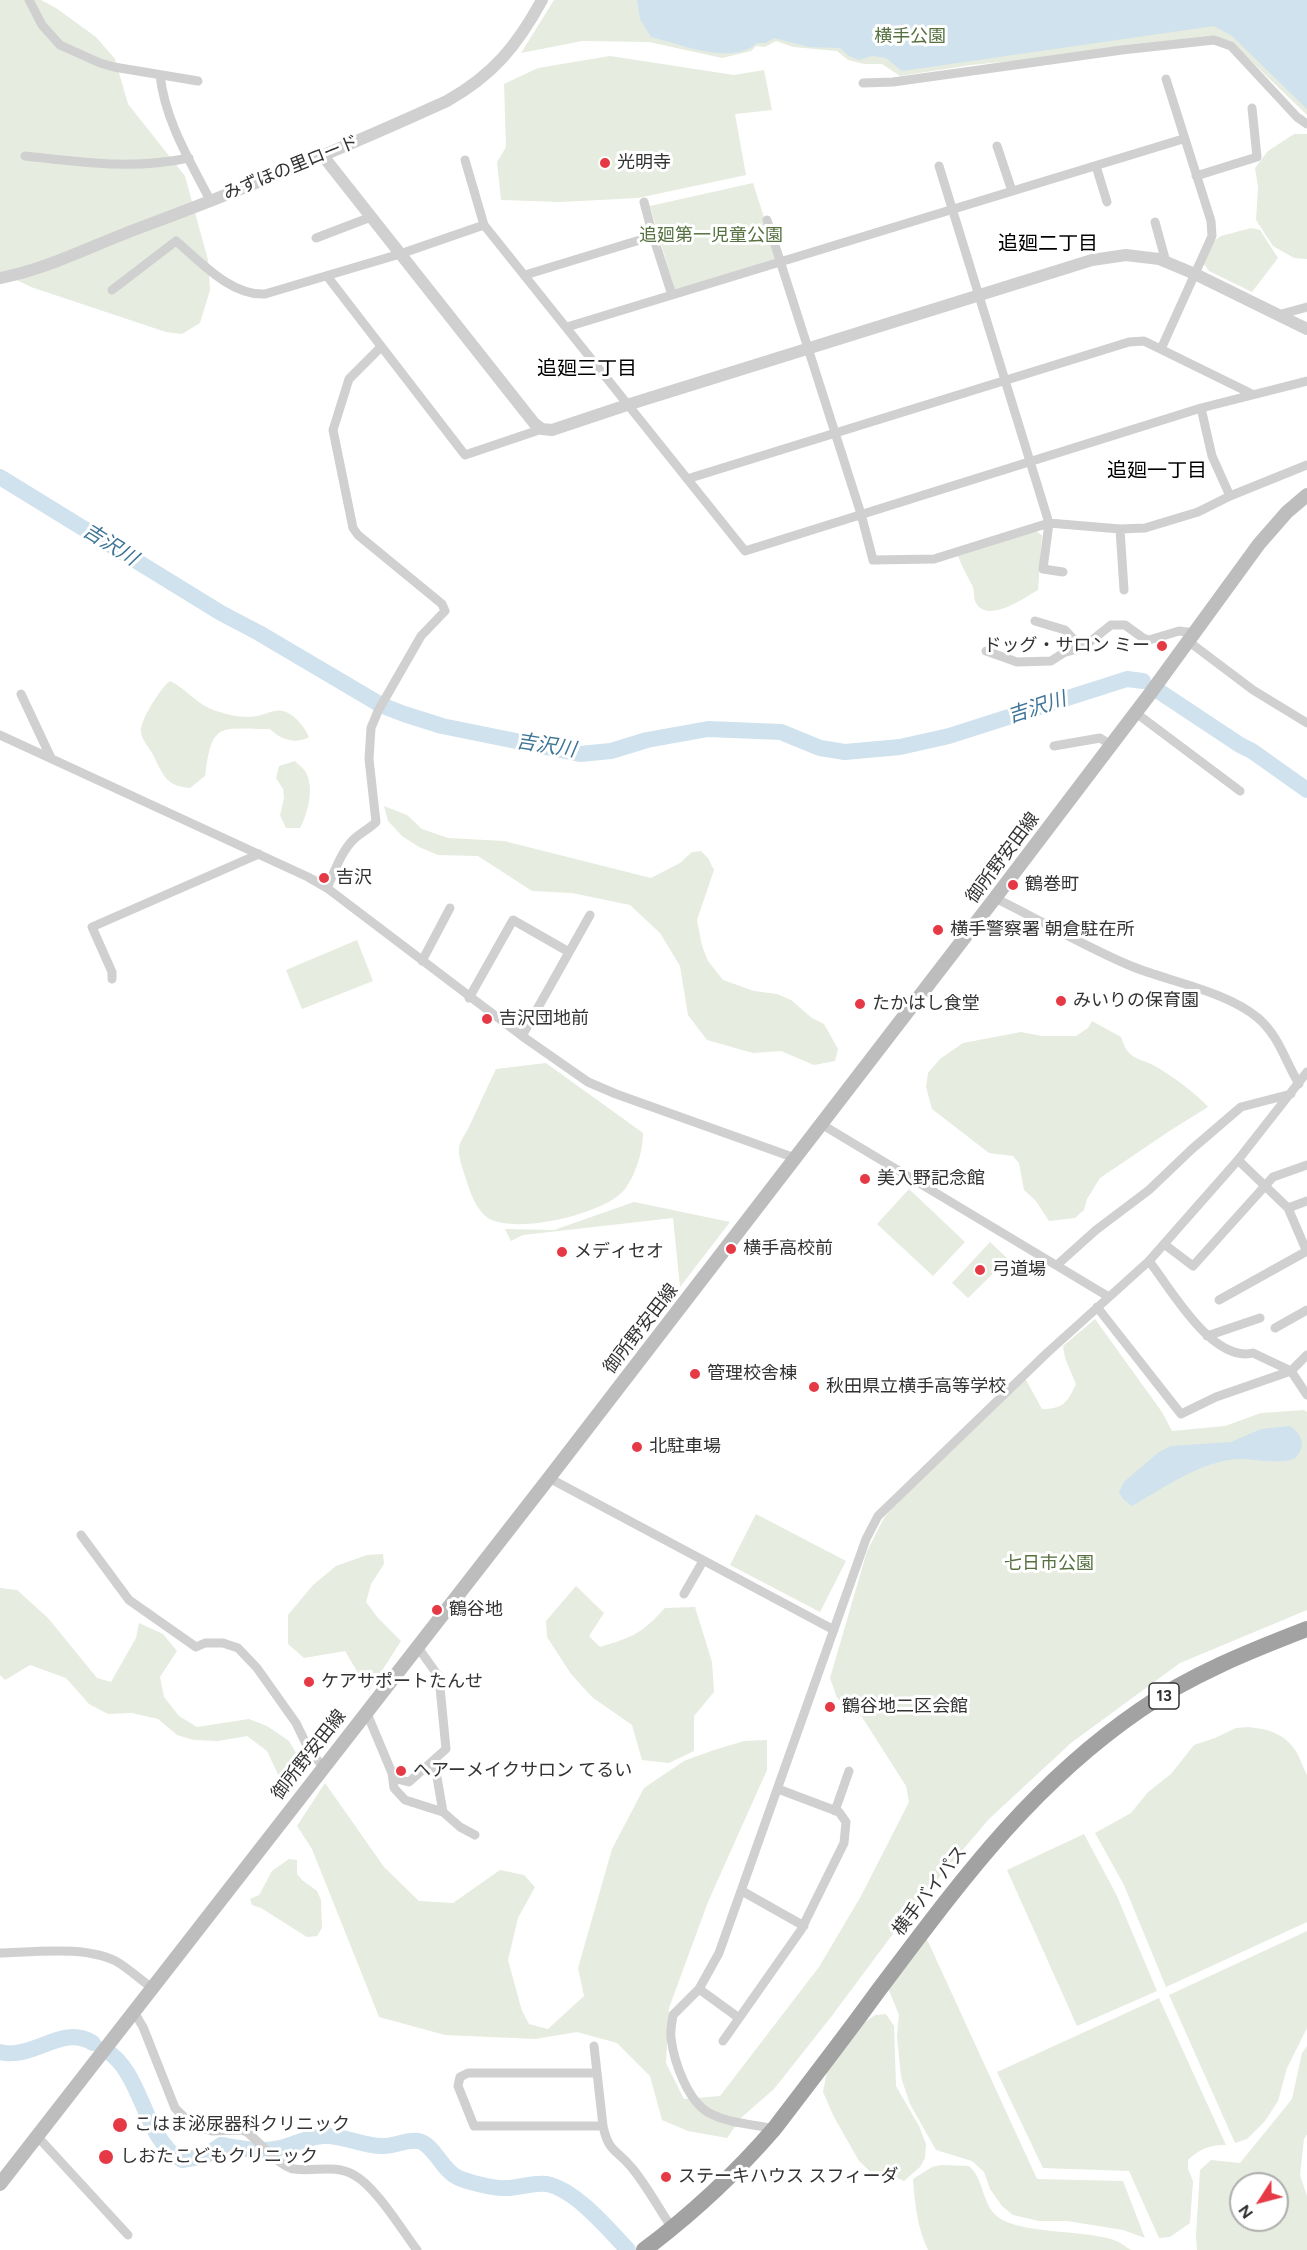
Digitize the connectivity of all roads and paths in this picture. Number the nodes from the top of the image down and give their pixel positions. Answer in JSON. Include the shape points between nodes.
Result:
{"nodes":[{"id":1,"x":29,"y":0,"type":"edge"},
{"id":2,"x":542,"y":0,"type":"edge"},
{"id":3,"x":160,"y":75,"type":"junction"},
{"id":4,"x":1166,"y":79,"type":"dead end"},
{"id":5,"x":198,"y":81,"type":"dead end"},
{"id":6,"x":863,"y":83,"type":"dead end"},
{"id":7,"x":1252,"y":108,"type":"dead end"},
{"id":8,"x":1307,"y":124,"type":"edge"},
{"id":9,"x":1184,"y":139,"type":"junction"},
{"id":10,"x":997,"y":146,"type":"dead end"},
{"id":11,"x":25,"y":156,"type":"dead end"},
{"id":12,"x":323,"y":156,"type":"junction"},
{"id":13,"x":189,"y":158,"type":"junction"},
{"id":14,"x":465,"y":160,"type":"dead end"},
{"id":15,"x":939,"y":166,"type":"dead end"},
{"id":16,"x":1096,"y":166,"type":"junction"},
{"id":17,"x":1196,"y":176,"type":"junction"},
{"id":18,"x":1012,"y":191,"type":"junction"},
{"id":19,"x":210,"y":202,"type":"junction"},
{"id":20,"x":644,"y":202,"type":"dead end"},
{"id":21,"x":1107,"y":202,"type":"dead end"},
{"id":22,"x":952,"y":210,"type":"junction"},
{"id":23,"x":370,"y":217,"type":"junction"},
{"id":24,"x":767,"y":220,"type":"dead end"},
{"id":25,"x":1155,"y":222,"type":"dead end"},
{"id":26,"x":484,"y":225,"type":"junction"},
{"id":27,"x":654,"y":236,"type":"junction"},
{"id":28,"x":316,"y":237,"type":"dead end"},
{"id":29,"x":400,"y":254,"type":"junction"},
{"id":30,"x":1166,"y":262,"type":"junction"},
{"id":31,"x":782,"y":263,"type":"junction"},
{"id":32,"x":1195,"y":274,"type":"junction"},
{"id":33,"x":525,"y":275,"type":"junction"},
{"id":34,"x":327,"y":276,"type":"junction"},
{"id":35,"x":0,"y":278,"type":"edge"},
{"id":36,"x":112,"y":290,"type":"dead end"},
{"id":37,"x":672,"y":295,"type":"junction"},
{"id":38,"x":978,"y":295,"type":"junction"},
{"id":39,"x":1307,"y":307,"type":"edge"},
{"id":40,"x":1278,"y":315,"type":"junction"},
{"id":41,"x":567,"y":327,"type":"junction"},
{"id":42,"x":1307,"y":329,"type":"edge"},
{"id":43,"x":381,"y":347,"type":"junction"},
{"id":44,"x":807,"y":348,"type":"junction"},
{"id":45,"x":1161,"y":349,"type":"junction"},
{"id":46,"x":1006,"y":381,"type":"junction"},
{"id":47,"x":1307,"y":381,"type":"edge"},
{"id":48,"x":1252,"y":394,"type":"junction"},
{"id":49,"x":627,"y":405,"type":"junction"},
{"id":50,"x":1202,"y":408,"type":"junction"},
{"id":51,"x":542,"y":429,"type":"junction"},
{"id":52,"x":835,"y":432,"type":"junction"},
{"id":53,"x":1029,"y":462,"type":"junction"},
{"id":54,"x":1307,"y":465,"type":"edge"},
{"id":55,"x":687,"y":479,"type":"junction"},
{"id":56,"x":1307,"y":495,"type":"edge"},
{"id":57,"x":1230,"y":496,"type":"junction"},
{"id":58,"x":861,"y":514,"type":"junction"},
{"id":59,"x":1049,"y":523,"type":"junction"},
{"id":60,"x":1120,"y":530,"type":"junction"},
{"id":61,"x":1063,"y":572,"type":"dead end"},
{"id":62,"x":1124,"y":590,"type":"dead end"},
{"id":63,"x":1035,"y":621,"type":"dead end"},
{"id":64,"x":1192,"y":637,"type":"junction"},
{"id":65,"x":1082,"y":648,"type":"junction"},
{"id":66,"x":986,"y":651,"type":"dead end"},
{"id":67,"x":21,"y":694,"type":"dead end"},
{"id":68,"x":1136,"y":713,"type":"junction"},
{"id":69,"x":1307,"y":723,"type":"edge"},
{"id":70,"x":0,"y":735,"type":"edge"},
{"id":71,"x":1111,"y":745,"type":"junction"},
{"id":72,"x":1054,"y":746,"type":"dead end"},
{"id":73,"x":51,"y":758,"type":"junction"},
{"id":74,"x":1240,"y":791,"type":"dead end"},
{"id":75,"x":260,"y":854,"type":"junction"},
{"id":76,"x":327,"y":888,"type":"junction"},
{"id":77,"x":996,"y":897,"type":"junction"},
{"id":78,"x":450,"y":908,"type":"dead end"},
{"id":79,"x":590,"y":915,"type":"dead end"},
{"id":80,"x":569,"y":952,"type":"junction"},
{"id":81,"x":422,"y":961,"type":"junction"},
{"id":82,"x":112,"y":979,"type":"dead end"},
{"id":83,"x":469,"y":998,"type":"junction"},
{"id":84,"x":522,"y":1036,"type":"junction"},
{"id":85,"x":1307,"y":1072,"type":"edge"},
{"id":86,"x":1299,"y":1084,"type":"junction"},
{"id":87,"x":1291,"y":1094,"type":"junction"},
{"id":88,"x":821,"y":1124,"type":"junction"},
{"id":89,"x":795,"y":1158,"type":"junction"},
{"id":90,"x":1238,"y":1160,"type":"junction"},
{"id":91,"x":1307,"y":1165,"type":"edge"},
{"id":92,"x":1265,"y":1186,"type":"junction"},
{"id":93,"x":1307,"y":1201,"type":"edge"},
{"id":94,"x":1288,"y":1208,"type":"junction"},
{"id":95,"x":1303,"y":1236,"type":"edge"},
{"id":96,"x":1164,"y":1244,"type":"junction"},
{"id":97,"x":1307,"y":1252,"type":"edge"},
{"id":98,"x":1149,"y":1261,"type":"junction"},
{"id":99,"x":1057,"y":1265,"type":"junction"},
{"id":100,"x":1109,"y":1297,"type":"junction"},
{"id":101,"x":1219,"y":1300,"type":"dead end"},
{"id":102,"x":1097,"y":1307,"type":"junction"},
{"id":103,"x":1307,"y":1310,"type":"edge"},
{"id":104,"x":1260,"y":1318,"type":"dead end"},
{"id":105,"x":1275,"y":1328,"type":"dead end"},
{"id":106,"x":1207,"y":1336,"type":"junction"},
{"id":107,"x":1307,"y":1355,"type":"edge"},
{"id":108,"x":1291,"y":1371,"type":"junction"},
{"id":109,"x":1307,"y":1395,"type":"edge"},
{"id":110,"x":549,"y":1478,"type":"junction"},
{"id":111,"x":81,"y":1535,"type":"dead end"},
{"id":112,"x":703,"y":1561,"type":"junction"},
{"id":113,"x":684,"y":1594,"type":"dead end"},
{"id":114,"x":1307,"y":1629,"type":"edge"},
{"id":115,"x":834,"y":1630,"type":"junction"},
{"id":116,"x":417,"y":1646,"type":"junction"},
{"id":117,"x":366,"y":1711,"type":"junction"},
{"id":118,"x":434,"y":1760,"type":"junction"},
{"id":119,"x":323,"y":1766,"type":"junction"},
{"id":120,"x":849,"y":1771,"type":"dead end"},
{"id":121,"x":393,"y":1779,"type":"junction"},
{"id":122,"x":778,"y":1789,"type":"junction"},
{"id":123,"x":835,"y":1811,"type":"junction"},
{"id":124,"x":443,"y":1812,"type":"junction"},
{"id":125,"x":475,"y":1835,"type":"dead end"},
{"id":126,"x":742,"y":1891,"type":"junction"},
{"id":127,"x":804,"y":1926,"type":"junction"},
{"id":128,"x":0,"y":1953,"type":"edge"},
{"id":129,"x":152,"y":1988,"type":"junction"},
{"id":130,"x":699,"y":1989,"type":"junction"},
{"id":131,"x":134,"y":2012,"type":"junction"},
{"id":132,"x":739,"y":2018,"type":"junction"},
{"id":133,"x":723,"y":2041,"type":"dead end"},
{"id":134,"x":594,"y":2046,"type":"dead end"},
{"id":135,"x":596,"y":2073,"type":"junction"},
{"id":136,"x":603,"y":2126,"type":"junction"},
{"id":137,"x":774,"y":2129,"type":"junction"},
{"id":138,"x":37,"y":2136,"type":"junction"},
{"id":139,"x":0,"y":2184,"type":"edge"},
{"id":140,"x":672,"y":2228,"type":"junction"},
{"id":141,"x":128,"y":2235,"type":"dead end"},
{"id":142,"x":647,"y":2248,"type":"edge"},
{"id":143,"x":417,"y":2250,"type":"edge"}],
"edges":[{"from":1,"to":3,"type":"street","via":[[42,25],[60,45],[100,63]]},
{"from":2,"to":12,"type":"street","name":"みずほの里ロード","via":[[508,53],[466,90]]},
{"from":3,"to":5,"type":"street"},
{"from":3,"to":13,"type":"street","via":[[170,121]]},
{"from":4,"to":9,"type":"street"},
{"from":6,"to":8,"type":"street","via":[[1214,40],[1231,46]]},
{"from":7,"to":17,"type":"street","via":[[1257,157]]},
{"from":9,"to":16,"type":"street"},
{"from":9,"to":17,"type":"street"},
{"from":10,"to":18,"type":"street"},
{"from":11,"to":13,"type":"street","via":[[113,165],[159,164]]},
{"from":12,"to":19,"type":"street","name":"みずほの里ロード"},
{"from":12,"to":23,"type":"street"},
{"from":13,"to":19,"type":"street"},
{"from":14,"to":26,"type":"street"},
{"from":15,"to":22,"type":"street"},
{"from":16,"to":18,"type":"street"},
{"from":16,"to":21,"type":"street"},
{"from":17,"to":32,"type":"street","via":[[1211,221],[1212,237]]},
{"from":18,"to":22,"type":"street"},
{"from":19,"to":35,"type":"street","name":"みずほの里ロード","via":[[82,253]]},
{"from":20,"to":27,"type":"street"},
{"from":22,"to":31,"type":"street"},
{"from":22,"to":38,"type":"street"},
{"from":23,"to":28,"type":"street"},
{"from":23,"to":29,"type":"street"},
{"from":24,"to":31,"type":"street"},
{"from":25,"to":30,"type":"street"},
{"from":26,"to":29,"type":"street"},
{"from":26,"to":33,"type":"street"},
{"from":27,"to":33,"type":"street"},
{"from":27,"to":37,"type":"street"},
{"from":29,"to":34,"type":"street"},
{"from":29,"to":51,"type":"street"},
{"from":30,"to":32,"type":"street"},
{"from":30,"to":38,"type":"street","via":[[1126,255],[1092,260]]},
{"from":31,"to":37,"type":"street"},
{"from":31,"to":44,"type":"street"},
{"from":32,"to":40,"type":"street"},
{"from":32,"to":45,"type":"street"},
{"from":33,"to":41,"type":"street"},
{"from":34,"to":36,"type":"street","via":[[254,295],[215,274],[176,241]]},
{"from":34,"to":43,"type":"street"},
{"from":37,"to":41,"type":"street"},
{"from":38,"to":44,"type":"street"},
{"from":38,"to":46,"type":"street"},
{"from":39,"to":40,"type":"street"},
{"from":40,"to":42,"type":"street"},
{"from":41,"to":49,"type":"street"},
{"from":43,"to":51,"type":"street","via":[[465,455]]},
{"from":43,"to":76,"type":"street","via":[[349,379],[333,430],[352,528],[442,604],[445,611],[421,636],[378,711],[369,746],[376,822],[345,850]]},
{"from":44,"to":49,"type":"street"},
{"from":44,"to":52,"type":"street"},
{"from":45,"to":46,"type":"street","via":[[1144,341],[1129,342]]},
{"from":45,"to":48,"type":"street"},
{"from":46,"to":52,"type":"street"},
{"from":46,"to":53,"type":"street"},
{"from":47,"to":48,"type":"street"},
{"from":48,"to":50,"type":"street"},
{"from":49,"to":51,"type":"street","via":[[552,430]]},
{"from":49,"to":55,"type":"street"},
{"from":50,"to":53,"type":"street"},
{"from":50,"to":57,"type":"street","via":[[1212,456]]},
{"from":52,"to":55,"type":"street"},
{"from":52,"to":58,"type":"street"},
{"from":53,"to":58,"type":"street"},
{"from":53,"to":59,"type":"street"},
{"from":54,"to":57,"type":"street"},
{"from":55,"to":58,"type":"street","via":[[745,551]]},
{"from":56,"to":64,"type":"main road","name":"御所野安田線","via":[[1259,544]]},
{"from":57,"to":60,"type":"street","via":[[1171,521]]},
{"from":58,"to":59,"type":"street","via":[[873,560],[934,559]]},
{"from":59,"to":60,"type":"street"},
{"from":59,"to":61,"type":"street","via":[[1043,569]]},
{"from":60,"to":62,"type":"street"},
{"from":63,"to":65,"type":"street","via":[[1065,630]]},
{"from":64,"to":65,"type":"street","via":[[1179,631],[1149,640],[1125,625],[1112,625]]},
{"from":64,"to":68,"type":"main road","name":"御所野安田線"},
{"from":64,"to":69,"type":"street","via":[[1253,690]]},
{"from":65,"to":66,"type":"street","via":[[1051,661],[1017,662]]},
{"from":67,"to":73,"type":"street"},
{"from":68,"to":71,"type":"main road","name":"御所野安田線"},
{"from":68,"to":74,"type":"street"},
{"from":70,"to":73,"type":"street"},
{"from":71,"to":72,"type":"street","via":[[1101,738]]},
{"from":71,"to":77,"type":"main road","name":"御所野安田線"},
{"from":73,"to":75,"type":"street"},
{"from":75,"to":76,"type":"street"},
{"from":75,"to":82,"type":"street","via":[[92,927]]},
{"from":76,"to":81,"type":"street"},
{"from":77,"to":86,"type":"street","via":[[1130,965],[1227,1000],[1256,1016],[1281,1046]]},
{"from":77,"to":88,"type":"main road","name":"御所野安田線"},
{"from":78,"to":81,"type":"street"},
{"from":79,"to":80,"type":"street"},
{"from":80,"to":83,"type":"street","via":[[513,920]]},
{"from":80,"to":84,"type":"street"},
{"from":81,"to":83,"type":"street"},
{"from":83,"to":84,"type":"street"},
{"from":84,"to":89,"type":"street","via":[[588,1082]]},
{"from":85,"to":86,"type":"street"},
{"from":86,"to":87,"type":"street"},
{"from":87,"to":90,"type":"street"},
{"from":87,"to":99,"type":"street","via":[[1241,1107],[1149,1190]]},
{"from":88,"to":89,"type":"main road","name":"御所野安田線"},
{"from":88,"to":99,"type":"street"},
{"from":89,"to":110,"type":"main road","name":"御所野安田線"},
{"from":90,"to":92,"type":"street"},
{"from":90,"to":96,"type":"street"},
{"from":91,"to":92,"type":"street","via":[[1273,1177]]},
{"from":92,"to":94,"type":"street"},
{"from":92,"to":96,"type":"street","via":[[1193,1266]]},
{"from":93,"to":94,"type":"street"},
{"from":94,"to":95,"type":"street"},
{"from":95,"to":97,"type":"street"},
{"from":96,"to":98,"type":"street"},
{"from":97,"to":101,"type":"street"},
{"from":98,"to":100,"type":"street"},
{"from":98,"to":106,"type":"street"},
{"from":99,"to":100,"type":"street"},
{"from":100,"to":102,"type":"street"},
{"from":102,"to":108,"type":"street","via":[[1181,1414],[1216,1397]]},
{"from":102,"to":115,"type":"street","via":[[878,1516]]},
{"from":103,"to":105,"type":"street"},
{"from":104,"to":106,"type":"street"},
{"from":106,"to":108,"type":"street","via":[[1243,1355],[1253,1353]]},
{"from":107,"to":108,"type":"street"},
{"from":108,"to":109,"type":"street"},
{"from":110,"to":112,"type":"street"},
{"from":110,"to":116,"type":"main road","name":"御所野安田線"},
{"from":111,"to":119,"type":"street","via":[[129,1600],[196,1647],[223,1642],[238,1648],[257,1668]]},
{"from":112,"to":113,"type":"street"},
{"from":112,"to":115,"type":"street"},
{"from":114,"to":137,"type":"highway","name":"横手バイパス","number":"13","via":[[1220,1666],[1149,1705],[1059,1774],[1022,1809],[958,1884]]},
{"from":115,"to":122,"type":"street"},
{"from":116,"to":117,"type":"main road","name":"御所野安田線"},
{"from":116,"to":118,"type":"street","via":[[439,1677],[446,1749]]},
{"from":117,"to":119,"type":"main road","name":"御所野安田線"},
{"from":117,"to":121,"type":"street"},
{"from":118,"to":121,"type":"street","via":[[409,1782]]},
{"from":118,"to":124,"type":"street"},
{"from":119,"to":129,"type":"main road","name":"御所野安田線"},
{"from":120,"to":123,"type":"street"},
{"from":121,"to":124,"type":"street","via":[[394,1788],[405,1800]]},
{"from":122,"to":123,"type":"street"},
{"from":122,"to":126,"type":"street"},
{"from":123,"to":127,"type":"street","via":[[846,1822],[844,1843]]},
{"from":124,"to":125,"type":"street"},
{"from":126,"to":127,"type":"street"},
{"from":126,"to":130,"type":"street","via":[[719,1953]]},
{"from":127,"to":132,"type":"street"},
{"from":128,"to":129,"type":"street","via":[[66,1950],[99,1956],[117,1962]]},
{"from":129,"to":131,"type":"main road","name":"御所野安田線"},
{"from":130,"to":132,"type":"street"},
{"from":130,"to":137,"type":"street","via":[[673,2015],[671,2036],[675,2058],[690,2093],[699,2107],[711,2114],[739,2124]]},
{"from":131,"to":138,"type":"main road","name":"御所野安田線"},
{"from":131,"to":143,"type":"street","via":[[175,2108],[185,2118],[212,2131],[247,2132],[284,2166],[335,2169],[354,2175],[372,2190]]},
{"from":132,"to":133,"type":"street"},
{"from":134,"to":135,"type":"street"},
{"from":135,"to":136,"type":"street"},
{"from":135,"to":136,"type":"street","via":[[468,2073],[460,2077],[458,2086],[474,2126]]},
{"from":136,"to":140,"type":"street","via":[[606,2141],[632,2167]]},
{"from":137,"to":140,"type":"highway","name":"横手バイパス","number":"13","via":[[707,2200]]},
{"from":138,"to":139,"type":"main road","name":"御所野安田線"},
{"from":138,"to":141,"type":"street"},
{"from":140,"to":142,"type":"highway","name":"横手バイパス","number":"13"}]}
